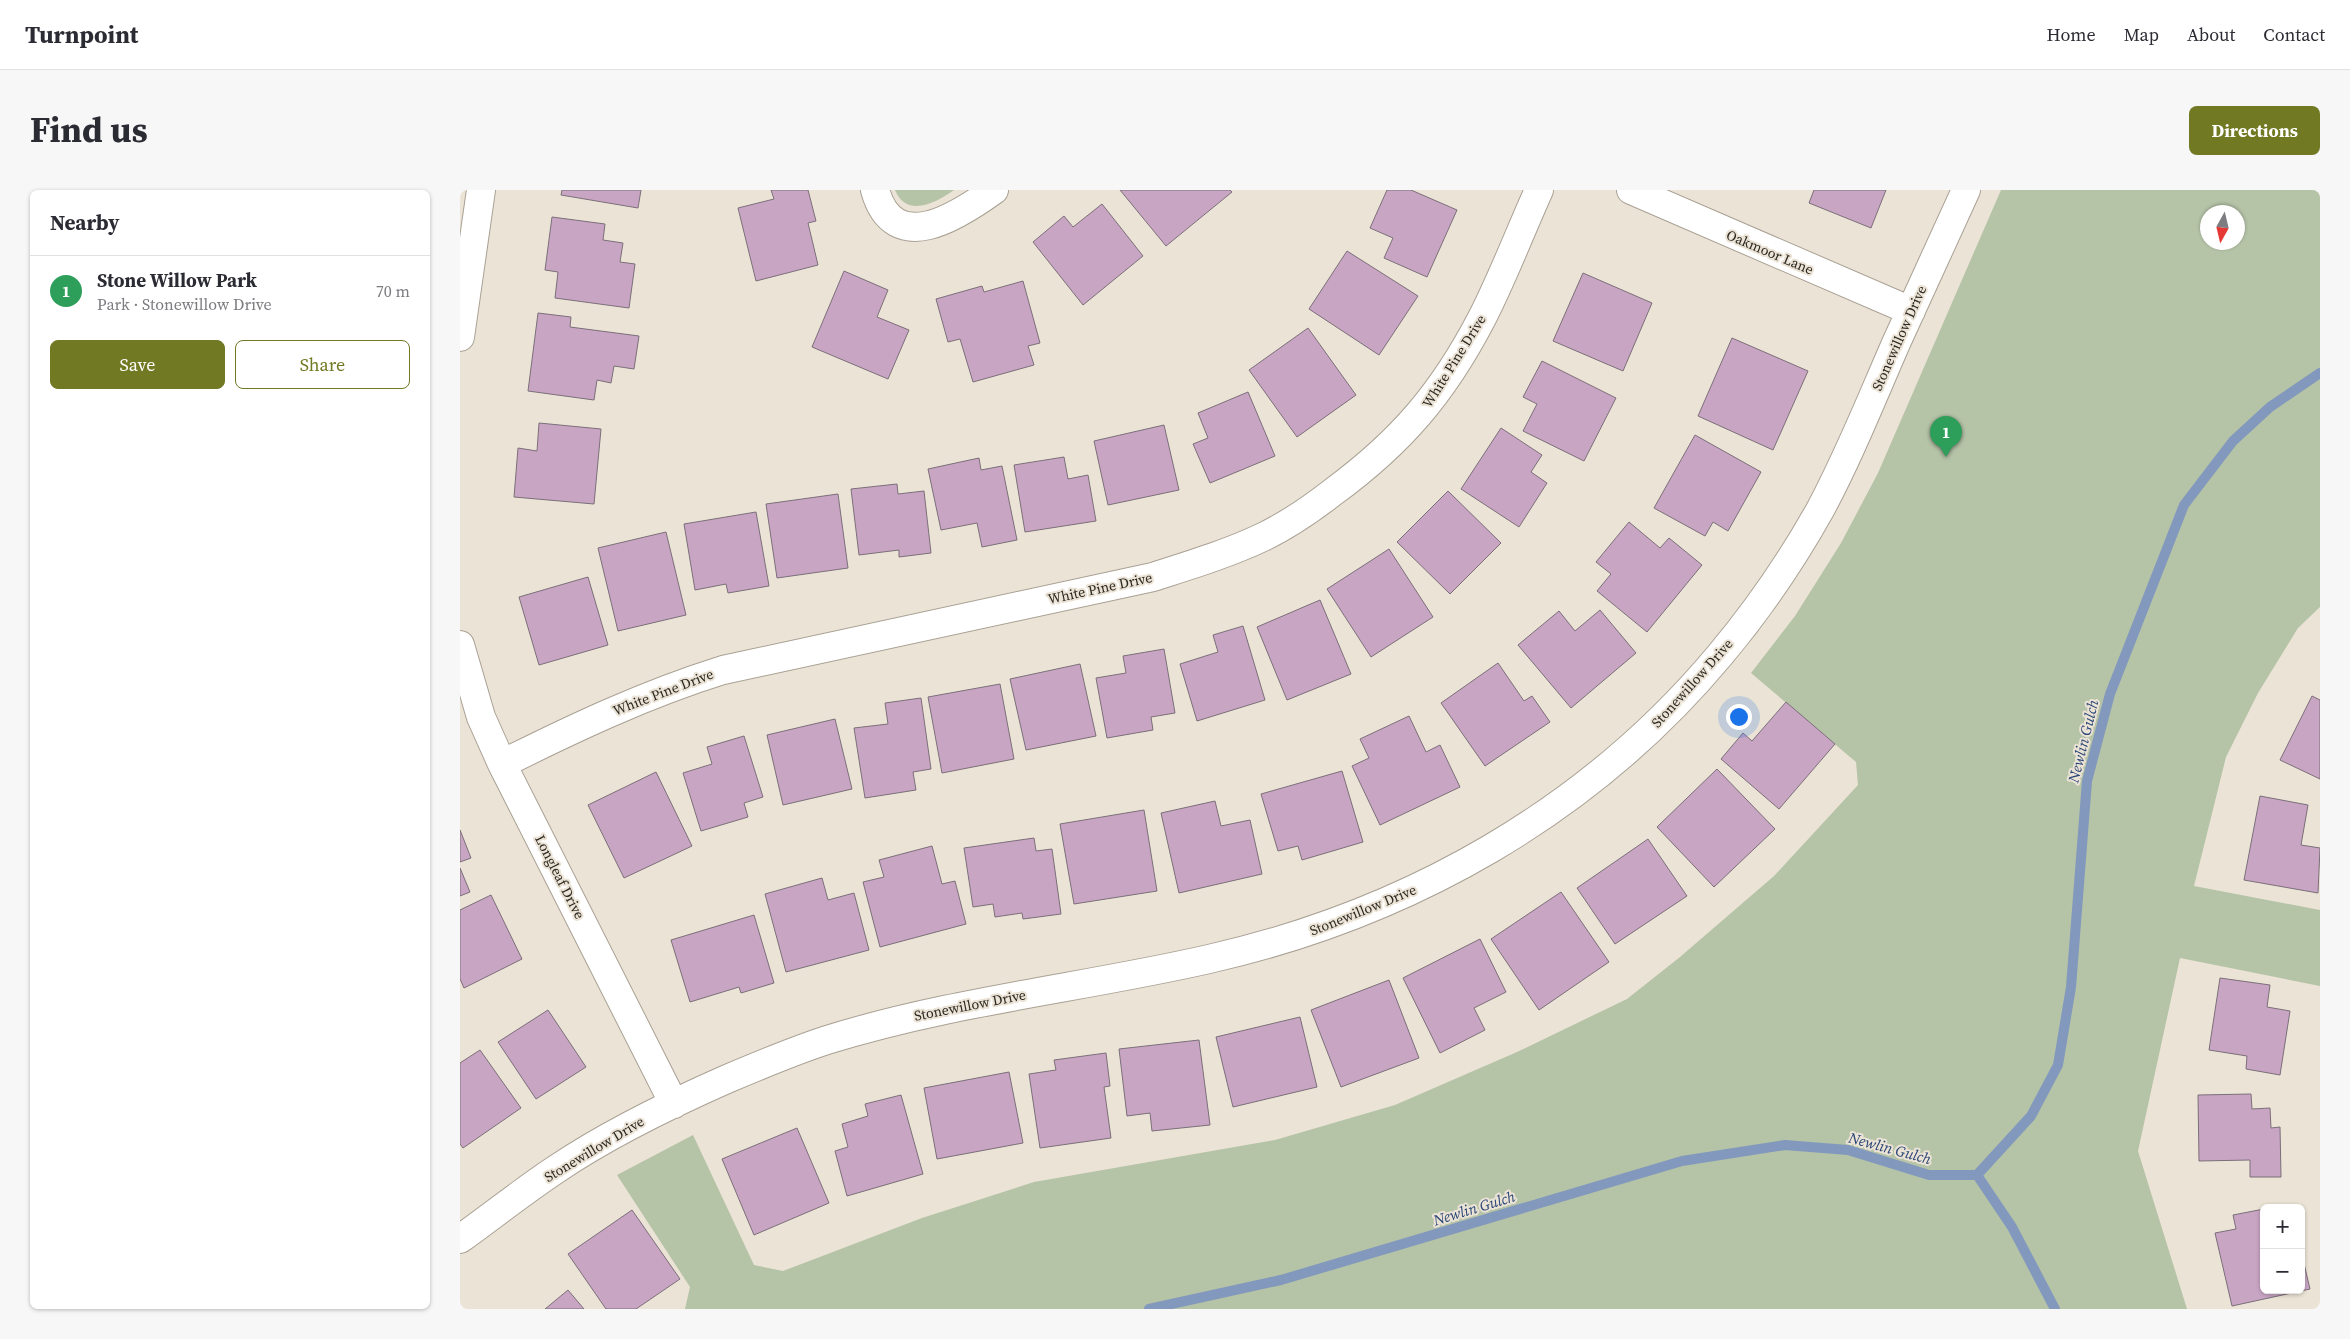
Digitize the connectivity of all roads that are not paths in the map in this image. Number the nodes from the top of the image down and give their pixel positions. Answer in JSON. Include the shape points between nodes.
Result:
{"nodes":[{"id":1,"x":481,"y":190,"type":"edge"},
{"id":2,"x":874,"y":190,"type":"edge"},
{"id":3,"x":994,"y":190,"type":"edge"},
{"id":4,"x":1539,"y":190,"type":"edge"},
{"id":5,"x":1631,"y":190,"type":"edge"},
{"id":6,"x":1966,"y":190,"type":"edge"},
{"id":7,"x":1910,"y":312,"type":"junction"},
{"id":8,"x":460,"y":337,"type":"edge"},
{"id":9,"x":460,"y":645,"type":"edge"},
{"id":10,"x":502,"y":764,"type":"junction"},
{"id":11,"x":674,"y":1104,"type":"junction"},
{"id":12,"x":460,"y":1239,"type":"edge"}],
"edges":[{"from":1,"to":8,"type":"street"},
{"from":2,"to":3,"type":"street","via":[[885,213],[900,224],[915,226],[936,225],[956,216]]},
{"from":4,"to":10,"type":"street","name":"White Pine Drive","via":[[1482,318],[1438,392],[1378,458],[1304,514],[1265,536],[1212,559],[1153,577],[722,670],[677,684],[612,711]]},
{"from":5,"to":7,"type":"street","name":"Oakmoor Lane"},
{"from":6,"to":7,"type":"street","name":"Stonewillow Drive"},
{"from":7,"to":11,"type":"street","name":"Stonewillow Drive","via":[[1819,511],[1792,556],[1722,653],[1660,720],[1617,759],[1520,831],[1437,880],[1384,904],[1302,934],[1202,961],[893,1020],[793,1051]]},
{"from":9,"to":10,"type":"street","name":"Longleaf Drive","via":[[481,717]]},
{"from":10,"to":11,"type":"street","name":"Longleaf Drive"},
{"from":11,"to":12,"type":"street","name":"Stonewillow Drive","via":[[556,1169]]}]}
